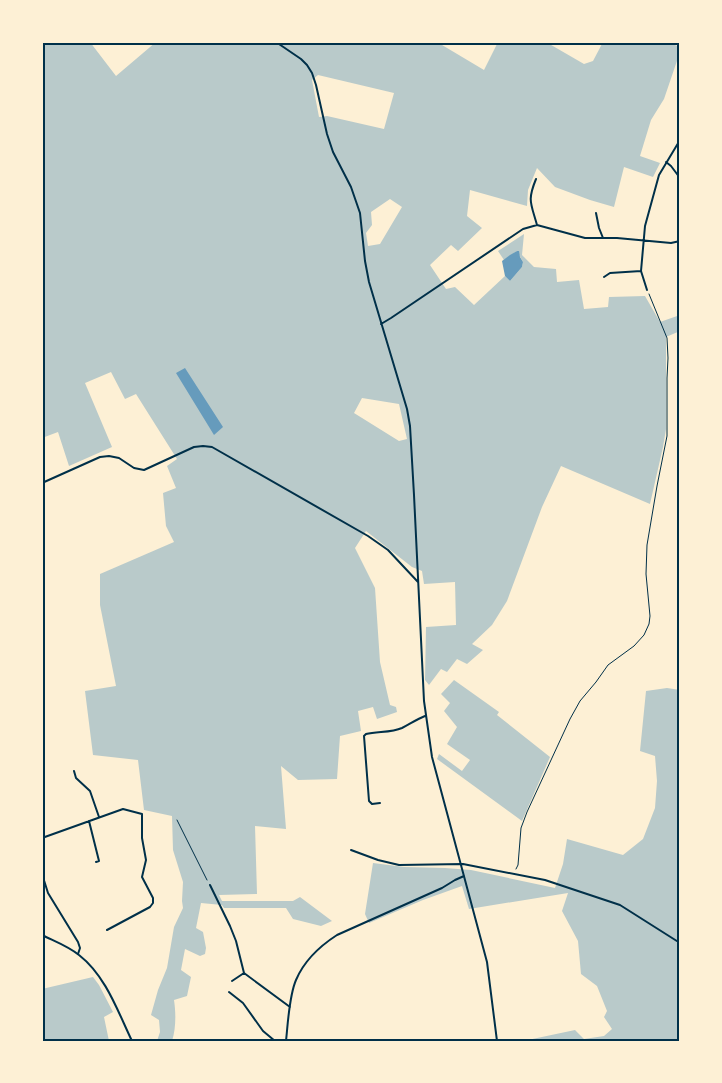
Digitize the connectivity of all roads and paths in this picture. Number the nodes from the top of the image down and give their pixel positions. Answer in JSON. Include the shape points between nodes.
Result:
{"nodes":[{"id":1,"x":276,"y":42,"type":"edge"},
{"id":2,"x":680,"y":140,"type":"edge"},
{"id":3,"x":666,"y":162,"type":"junction"},
{"id":4,"x":536,"y":178,"type":"dead end"},
{"id":5,"x":680,"y":178,"type":"edge"},
{"id":6,"x":596,"y":213,"type":"dead end"},
{"id":7,"x":537,"y":225,"type":"junction"},
{"id":8,"x":603,"y":238,"type":"junction"},
{"id":9,"x":645,"y":241,"type":"junction"},
{"id":10,"x":680,"y":241,"type":"edge"},
{"id":11,"x":641,"y":272,"type":"junction"},
{"id":12,"x":604,"y":277,"type":"dead end"},
{"id":13,"x":647,"y":290,"type":"joint"},
{"id":14,"x":381,"y":324,"type":"junction"},
{"id":15,"x":42,"y":483,"type":"edge"},
{"id":16,"x":419,"y":584,"type":"junction"},
{"id":17,"x":426,"y":715,"type":"junction"},
{"id":18,"x":74,"y":771,"type":"dead end"},
{"id":19,"x":380,"y":803,"type":"dead end"},
{"id":20,"x":99,"y":817,"type":"junction"},
{"id":21,"x":89,"y":820,"type":"junction"},
{"id":22,"x":177,"y":820,"type":"dead end"},
{"id":23,"x":42,"y":838,"type":"edge"},
{"id":24,"x":351,"y":850,"type":"dead end"},
{"id":25,"x":96,"y":862,"type":"dead end"},
{"id":26,"x":461,"y":864,"type":"junction"},
{"id":27,"x":516,"y":869,"type":"dead end"},
{"id":28,"x":42,"y":874,"type":"edge"},
{"id":29,"x":464,"y":876,"type":"junction"},
{"id":30,"x":210,"y":885,"type":"joint"},
{"id":31,"x":107,"y":930,"type":"dead end"},
{"id":32,"x":42,"y":935,"type":"edge"},
{"id":33,"x":680,"y":943,"type":"edge"},
{"id":34,"x":78,"y":954,"type":"junction"},
{"id":35,"x":244,"y":973,"type":"junction"},
{"id":36,"x":232,"y":981,"type":"dead end"},
{"id":37,"x":229,"y":992,"type":"dead end"},
{"id":38,"x":290,"y":1006,"type":"junction"},
{"id":39,"x":132,"y":1041,"type":"edge"},
{"id":40,"x":275,"y":1041,"type":"edge"},
{"id":41,"x":286,"y":1041,"type":"edge"},
{"id":42,"x":497,"y":1041,"type":"edge"}],
"edges":[{"from":1,"to":14,"type":"street","via":[[301,59],[312,73],[333,152],[360,213],[366,270]]},
{"from":2,"to":3,"type":"street"},
{"from":3,"to":5,"type":"street"},
{"from":3,"to":9,"type":"street","via":[[645,225]]},
{"from":4,"to":7,"type":"street","via":[[530,192],[530,207]]},
{"from":6,"to":8,"type":"street"},
{"from":7,"to":8,"type":"street","via":[[579,237]]},
{"from":7,"to":14,"type":"street","via":[[523,229]]},
{"from":8,"to":9,"type":"street"},
{"from":9,"to":10,"type":"street"},
{"from":9,"to":11,"type":"street"},
{"from":11,"to":12,"type":"street","via":[[610,273]]},
{"from":11,"to":13,"type":"street"},
{"from":13,"to":27,"type":"path","via":[[664,328],[668,358],[668,436],[647,545],[649,624],[634,646],[608,665],[570,719],[521,828]]},
{"from":14,"to":16,"type":"street","via":[[410,426]]},
{"from":15,"to":16,"type":"street","via":[[100,457],[119,458],[144,470],[194,447],[212,447],[368,536],[388,550]]},
{"from":16,"to":17,"type":"street"},
{"from":17,"to":19,"type":"street","via":[[401,728],[364,736],[369,801]]},
{"from":17,"to":26,"type":"street","via":[[432,758]]},
{"from":18,"to":20,"type":"street","via":[[90,790]]},
{"from":20,"to":21,"type":"street"},
{"from":20,"to":31,"type":"street","via":[[123,809],[142,814],[146,860],[142,877],[153,898],[150,907]]},
{"from":21,"to":23,"type":"street"},
{"from":21,"to":25,"type":"street","via":[[99,861]]},
{"from":22,"to":30,"type":"path"},
{"from":24,"to":26,"type":"street","via":[[399,865]]},
{"from":26,"to":29,"type":"street"},
{"from":26,"to":33,"type":"street","via":[[545,880],[620,905]]},
{"from":28,"to":34,"type":"street","via":[[48,893],[78,942]]},
{"from":29,"to":38,"type":"street","via":[[322,944],[295,980]]},
{"from":29,"to":42,"type":"street","via":[[487,962]]},
{"from":30,"to":35,"type":"street","via":[[236,941]]},
{"from":32,"to":34,"type":"street"},
{"from":34,"to":39,"type":"street","via":[[105,986]]},
{"from":35,"to":36,"type":"street"},
{"from":35,"to":38,"type":"street"},
{"from":37,"to":40,"type":"street","via":[[243,1003],[262,1032]]},
{"from":38,"to":41,"type":"street"}]}
